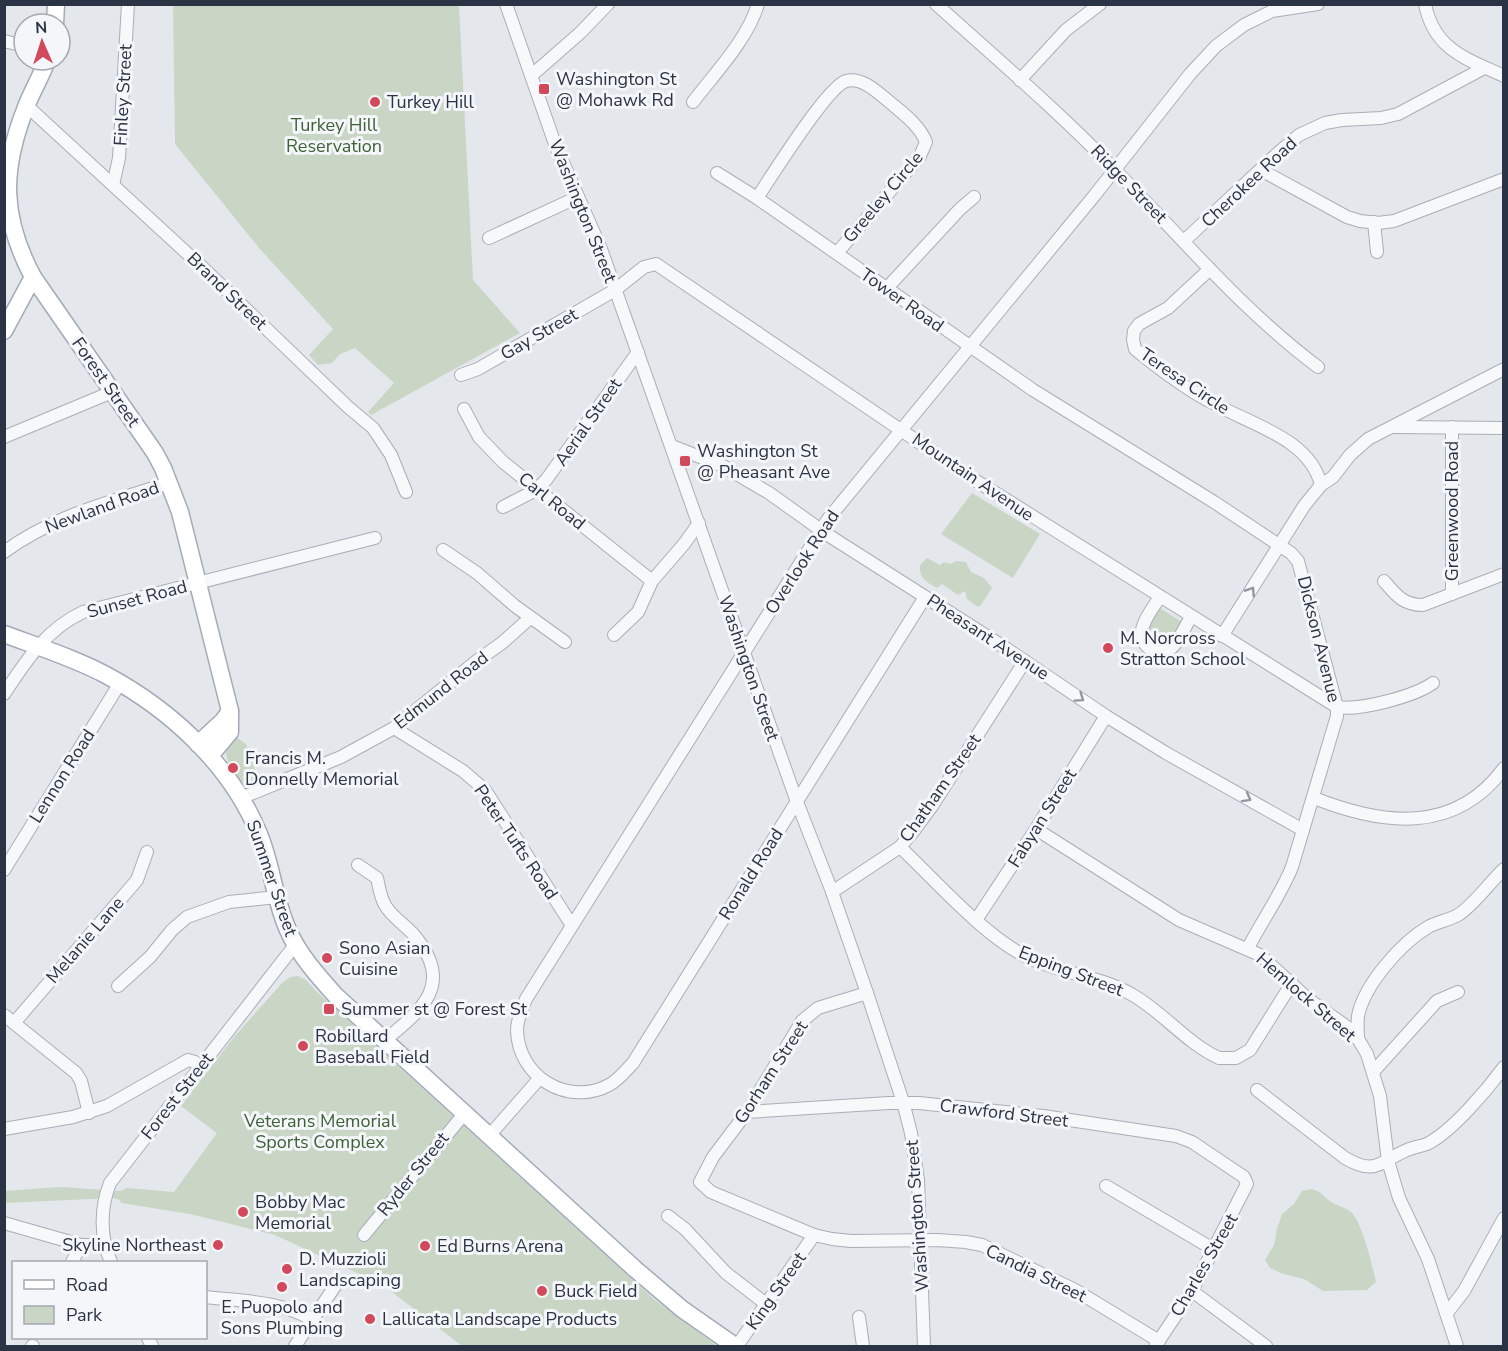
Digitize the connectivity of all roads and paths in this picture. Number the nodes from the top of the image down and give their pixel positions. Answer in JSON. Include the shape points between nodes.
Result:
{"nodes":[{"id":1,"x":128,"y":4,"type":"edge"},
{"id":2,"x":506,"y":4,"type":"edge"},
{"id":3,"x":608,"y":4,"type":"edge"},
{"id":4,"x":758,"y":4,"type":"edge"},
{"id":5,"x":936,"y":4,"type":"edge"},
{"id":6,"x":1100,"y":4,"type":"edge"},
{"id":7,"x":1318,"y":4,"type":"edge"},
{"id":8,"x":1425,"y":4,"type":"edge"},
{"id":9,"x":1484,"y":68,"type":"junction"},
{"id":10,"x":43,"y":72,"type":"edge"},
{"id":11,"x":532,"y":75,"type":"junction"},
{"id":12,"x":1503,"y":76,"type":"edge"},
{"id":13,"x":1020,"y":80,"type":"junction"},
{"id":14,"x":693,"y":102,"type":"dead end"},
{"id":15,"x":27,"y":106,"type":"junction"},
{"id":16,"x":1115,"y":170,"type":"junction"},
{"id":17,"x":1261,"y":170,"type":"junction"},
{"id":18,"x":717,"y":173,"type":"dead end"},
{"id":19,"x":1503,"y":179,"type":"edge"},
{"id":20,"x":113,"y":185,"type":"junction"},
{"id":21,"x":578,"y":197,"type":"junction"},
{"id":22,"x":974,"y":197,"type":"dead end"},
{"id":23,"x":757,"y":198,"type":"junction"},
{"id":24,"x":7,"y":209,"type":"edge"},
{"id":25,"x":1374,"y":222,"type":"junction"},
{"id":26,"x":489,"y":238,"type":"dead end"},
{"id":27,"x":1184,"y":241,"type":"junction"},
{"id":28,"x":1377,"y":252,"type":"dead end"},
{"id":29,"x":837,"y":253,"type":"junction"},
{"id":30,"x":1210,"y":269,"type":"junction"},
{"id":31,"x":33,"y":277,"type":"junction"},
{"id":32,"x":886,"y":289,"type":"junction"},
{"id":33,"x":615,"y":290,"type":"junction"},
{"id":34,"x":4,"y":331,"type":"edge"},
{"id":35,"x":969,"y":346,"type":"junction"},
{"id":36,"x":638,"y":352,"type":"junction"},
{"id":37,"x":1318,"y":368,"type":"dead end"},
{"id":38,"x":1503,"y":369,"type":"edge"},
{"id":39,"x":461,"y":375,"type":"dead end"},
{"id":40,"x":112,"y":392,"type":"junction"},
{"id":41,"x":464,"y":409,"type":"dead end"},
{"id":42,"x":1391,"y":427,"type":"junction"},
{"id":43,"x":1452,"y":427,"type":"junction"},
{"id":44,"x":1503,"y":428,"type":"edge"},
{"id":45,"x":902,"y":429,"type":"junction"},
{"id":46,"x":4,"y":437,"type":"edge"},
{"id":47,"x":672,"y":446,"type":"junction"},
{"id":48,"x":170,"y":483,"type":"junction"},
{"id":49,"x":1321,"y":485,"type":"junction"},
{"id":50,"x":536,"y":490,"type":"junction"},
{"id":51,"x":406,"y":492,"type":"dead end"},
{"id":52,"x":504,"y":507,"type":"dead end"},
{"id":53,"x":699,"y":523,"type":"junction"},
{"id":54,"x":820,"y":530,"type":"junction"},
{"id":55,"x":375,"y":538,"type":"dead end"},
{"id":56,"x":1281,"y":546,"type":"junction"},
{"id":57,"x":443,"y":550,"type":"dead end"},
{"id":58,"x":4,"y":552,"type":"edge"},
{"id":59,"x":1503,"y":574,"type":"edge"},
{"id":60,"x":652,"y":581,"type":"junction"},
{"id":61,"x":1384,"y":581,"type":"dead end"},
{"id":62,"x":197,"y":583,"type":"junction"},
{"id":63,"x":1452,"y":594,"type":"junction"},
{"id":64,"x":926,"y":597,"type":"junction"},
{"id":65,"x":1160,"y":597,"type":"junction"},
{"id":66,"x":1191,"y":617,"type":"junction"},
{"id":67,"x":530,"y":618,"type":"junction"},
{"id":68,"x":4,"y":634,"type":"edge"},
{"id":69,"x":614,"y":635,"type":"dead end"},
{"id":70,"x":1222,"y":636,"type":"junction"},
{"id":71,"x":565,"y":642,"type":"dead end"},
{"id":72,"x":37,"y":646,"type":"junction"},
{"id":73,"x":744,"y":652,"type":"junction"},
{"id":74,"x":1025,"y":661,"type":"junction"},
{"id":75,"x":1433,"y":682,"type":"dead end"},
{"id":76,"x":120,"y":683,"type":"junction"},
{"id":77,"x":4,"y":694,"type":"edge"},
{"id":78,"x":1337,"y":707,"type":"junction"},
{"id":79,"x":1106,"y":716,"type":"junction"},
{"id":80,"x":394,"y":728,"type":"junction"},
{"id":81,"x":204,"y":750,"type":"junction"},
{"id":82,"x":1503,"y":768,"type":"edge"},
{"id":83,"x":241,"y":798,"type":"junction"},
{"id":84,"x":1314,"y":798,"type":"junction"},
{"id":85,"x":796,"y":802,"type":"junction"},
{"id":86,"x":1036,"y":829,"type":"junction"},
{"id":87,"x":1304,"y":830,"type":"junction"},
{"id":88,"x":900,"y":847,"type":"junction"},
{"id":89,"x":147,"y":852,"type":"dead end"},
{"id":90,"x":358,"y":865,"type":"dead end"},
{"id":91,"x":1503,"y":869,"type":"edge"},
{"id":92,"x":4,"y":870,"type":"edge"},
{"id":93,"x":832,"y":892,"type":"junction"},
{"id":94,"x":277,"y":897,"type":"junction"},
{"id":95,"x":976,"y":920,"type":"junction"},
{"id":96,"x":571,"y":924,"type":"junction"},
{"id":97,"x":295,"y":945,"type":"junction"},
{"id":98,"x":1248,"y":948,"type":"junction"},
{"id":99,"x":1292,"y":983,"type":"junction"},
{"id":100,"x":118,"y":986,"type":"dead end"},
{"id":101,"x":1458,"y":992,"type":"dead end"},
{"id":102,"x":867,"y":993,"type":"junction"},
{"id":103,"x":9,"y":1019,"type":"edge"},
{"id":104,"x":1358,"y":1040,"type":"junction"},
{"id":105,"x":384,"y":1041,"type":"junction"},
{"id":106,"x":200,"y":1067,"type":"junction"},
{"id":107,"x":1503,"y":1067,"type":"edge"},
{"id":108,"x":1373,"y":1072,"type":"junction"},
{"id":109,"x":539,"y":1079,"type":"junction"},
{"id":110,"x":1257,"y":1090,"type":"dead end"},
{"id":111,"x":903,"y":1102,"type":"junction"},
{"id":112,"x":747,"y":1112,"type":"junction"},
{"id":113,"x":89,"y":1113,"type":"junction"},
{"id":114,"x":464,"y":1114,"type":"junction"},
{"id":115,"x":4,"y":1130,"type":"edge"},
{"id":116,"x":488,"y":1137,"type":"junction"},
{"id":117,"x":1388,"y":1161,"type":"junction"},
{"id":118,"x":1247,"y":1181,"type":"joint"},
{"id":119,"x":700,"y":1182,"type":"joint"},
{"id":120,"x":1106,"y":1185,"type":"dead end"},
{"id":121,"x":668,"y":1216,"type":"dead end"},
{"id":122,"x":1503,"y":1218,"type":"edge"},
{"id":123,"x":4,"y":1223,"type":"edge"},
{"id":124,"x":364,"y":1235,"type":"dead end"},
{"id":125,"x":814,"y":1235,"type":"junction"},
{"id":126,"x":921,"y":1240,"type":"junction"},
{"id":127,"x":81,"y":1245,"type":"junction"},
{"id":128,"x":104,"y":1245,"type":"junction"},
{"id":129,"x":1214,"y":1249,"type":"junction"},
{"id":130,"x":73,"y":1261,"type":"edge"},
{"id":131,"x":110,"y":1261,"type":"edge"},
{"id":132,"x":337,"y":1283,"type":"dead end"},
{"id":133,"x":1192,"y":1291,"type":"junction"},
{"id":134,"x":207,"y":1297,"type":"edge"},
{"id":135,"x":766,"y":1304,"type":"junction"},
{"id":136,"x":1447,"y":1313,"type":"junction"},
{"id":137,"x":859,"y":1317,"type":"dead end"},
{"id":138,"x":311,"y":1319,"type":"junction"},
{"id":139,"x":1157,"y":1344,"type":"edge"},
{"id":140,"x":295,"y":1347,"type":"edge"},
{"id":141,"x":736,"y":1347,"type":"edge"},
{"id":142,"x":863,"y":1347,"type":"edge"},
{"id":143,"x":924,"y":1347,"type":"edge"},
{"id":144,"x":1266,"y":1347,"type":"edge"},
{"id":145,"x":1456,"y":1347,"type":"edge"}],
"edges":[{"from":1,"to":20,"type":"street","name":"Finley Street","via":[[119,158]]},
{"from":2,"to":11,"type":"street","name":"Washington Street"},
{"from":3,"to":11,"type":"street"},
{"from":4,"to":14,"type":"street","via":[[742,37]]},
{"from":5,"to":13,"type":"street","name":"Ridge Street"},
{"from":6,"to":13,"type":"street","via":[[1066,30]]},
{"from":7,"to":16,"type":"street","name":"Overlook Road","via":[[1272,11],[1216,46]]},
{"from":8,"to":9,"type":"street","via":[[1432,26],[1450,48]]},
{"from":9,"to":12,"type":"street"},
{"from":9,"to":17,"type":"street","name":"Cherokee Road","via":[[1398,114],[1341,120],[1311,129]]},
{"from":10,"to":15,"type":"main road","name":"Forest Street"},
{"from":11,"to":21,"type":"street","name":"Washington Street"},
{"from":13,"to":16,"type":"street","name":"Ridge Street"},
{"from":15,"to":20,"type":"street","name":"Brand Street"},
{"from":15,"to":24,"type":"main road","name":"Forest Street","via":[[9,174]]},
{"from":16,"to":27,"type":"street","name":"Ridge Street"},
{"from":16,"to":35,"type":"street","name":"Overlook Road"},
{"from":17,"to":25,"type":"street","via":[[1339,213]]},
{"from":17,"to":27,"type":"street","name":"Cherokee Road"},
{"from":18,"to":23,"type":"street","name":"Tower Road"},
{"from":19,"to":25,"type":"street","via":[[1394,221]]},
{"from":20,"to":51,"type":"street","name":"Brand Street","via":[[373,428],[391,455]]},
{"from":21,"to":26,"type":"street"},
{"from":21,"to":33,"type":"street","name":"Washington Street"},
{"from":22,"to":32,"type":"street"},
{"from":23,"to":29,"type":"street","name":"Tower Road"},
{"from":23,"to":29,"type":"street","name":"Greeley Circle","via":[[837,86],[847,81],[862,82],[922,131],[926,142],[921,156]]},
{"from":24,"to":31,"type":"main road","name":"Forest Street","via":[[20,252]]},
{"from":25,"to":28,"type":"street"},
{"from":27,"to":30,"type":"street","name":"Ridge Street"},
{"from":29,"to":32,"type":"street","name":"Tower Road"},
{"from":30,"to":37,"type":"street","name":"Ridge Street","via":[[1290,347]]},
{"from":30,"to":49,"type":"street","name":"Teresa Circle","via":[[1168,308],[1139,324],[1134,331],[1135,349],[1201,396],[1298,449],[1315,467]]},
{"from":31,"to":34,"type":"main road"},
{"from":31,"to":40,"type":"main road","name":"Forest Street"},
{"from":32,"to":35,"type":"street","name":"Tower Road"},
{"from":33,"to":36,"type":"street","name":"Washington Street"},
{"from":33,"to":39,"type":"street","name":"Gay Street"},
{"from":33,"to":45,"type":"street","name":"Mountain Avenue","via":[[644,267],[656,264]]},
{"from":35,"to":45,"type":"street","name":"Overlook Road"},
{"from":35,"to":56,"type":"street","name":"Dickson Avenue"},
{"from":36,"to":47,"type":"street","name":"Washington Street"},
{"from":36,"to":50,"type":"street","name":"Aerial Street","via":[[557,467]]},
{"from":38,"to":42,"type":"street"},
{"from":40,"to":46,"type":"street"},
{"from":40,"to":48,"type":"main road","name":"Forest Street","via":[[155,453]]},
{"from":41,"to":50,"type":"street","name":"Carl Road","via":[[479,437]]},
{"from":42,"to":43,"type":"street"},
{"from":42,"to":49,"type":"street","via":[[1359,447],[1334,477]]},
{"from":43,"to":44,"type":"street"},
{"from":43,"to":63,"type":"street","name":"Greenwood Road"},
{"from":45,"to":54,"type":"street","name":"Overlook Road"},
{"from":45,"to":65,"type":"street","name":"Mountain Avenue","via":[[970,477]]},
{"from":47,"to":53,"type":"street","name":"Washington Street"},
{"from":47,"to":54,"type":"street","name":"Pheasant Avenue","via":[[723,466]]},
{"from":48,"to":58,"type":"street","name":"Newland Road","via":[[50,523]]},
{"from":48,"to":62,"type":"main road","name":"Forest Street"},
{"from":49,"to":56,"type":"street"},
{"from":50,"to":52,"type":"street","name":"Aerial Street"},
{"from":50,"to":60,"type":"street","name":"Carl Road"},
{"from":53,"to":60,"type":"street"},
{"from":53,"to":73,"type":"street","name":"Washington Street"},
{"from":54,"to":64,"type":"street","name":"Pheasant Avenue"},
{"from":54,"to":73,"type":"street","name":"Overlook Road"},
{"from":55,"to":62,"type":"street"},
{"from":70,"to":56,"type":"street","one_way":true},
{"from":56,"to":78,"type":"street","name":"Dickson Avenue","via":[[1298,561],[1302,572]]},
{"from":57,"to":67,"type":"street"},
{"from":59,"to":63,"type":"street"},
{"from":60,"to":69,"type":"street","via":[[638,612]]},
{"from":61,"to":63,"type":"street","via":[[1411,605],[1423,605]]},
{"from":62,"to":72,"type":"street","name":"Sunset Road","via":[[83,612],[58,626]]},
{"from":62,"to":81,"type":"main road","name":"Forest Street","via":[[230,711]]},
{"from":64,"to":74,"type":"street","name":"Pheasant Avenue"},
{"from":64,"to":85,"type":"street","name":"Ronald Road"},
{"from":65,"to":66,"type":"street","name":"Mountain Avenue"},
{"from":65,"to":66,"type":"street","via":[[1141,634],[1143,644],[1150,650],[1163,652],[1172,648]]},
{"from":66,"to":70,"type":"street","name":"Mountain Avenue"},
{"from":67,"to":71,"type":"street"},
{"from":67,"to":80,"type":"street","name":"Edmund Road"},
{"from":68,"to":72,"type":"main road","name":"Summer Street"},
{"from":70,"to":78,"type":"street","name":"Mountain Avenue"},
{"from":72,"to":76,"type":"main road","name":"Summer Street"},
{"from":72,"to":77,"type":"street","name":"Sunset Road"},
{"from":73,"to":85,"type":"street","name":"Washington Street"},
{"from":73,"to":96,"type":"street","name":"Overlook Road"},
{"from":74,"to":79,"type":"street","name":"Pheasant Avenue","one_way":true},
{"from":74,"to":88,"type":"street","name":"Chatham Street","via":[[923,820]]},
{"from":75,"to":78,"type":"street","via":[[1414,694],[1357,708]]},
{"from":76,"to":81,"type":"main road","name":"Summer Street","via":[[152,703]]},
{"from":76,"to":92,"type":"street","name":"Lennon Road"},
{"from":78,"to":84,"type":"street","name":"Dickson Avenue"},
{"from":79,"to":86,"type":"street","name":"Fabyan Street"},
{"from":79,"to":87,"type":"street","name":"Pheasant Avenue","one_way":true},
{"from":80,"to":83,"type":"street","name":"Edmund Road","via":[[341,758]]},
{"from":80,"to":96,"type":"street","name":"Peter Tufts Road","via":[[463,771],[485,790]]},
{"from":81,"to":83,"type":"main road","name":"Summer Street"},
{"from":82,"to":84,"type":"street","via":[[1473,799],[1449,813],[1432,817],[1410,820],[1364,815]]},
{"from":83,"to":94,"type":"main road","name":"Summer Street","via":[[259,834]]},
{"from":84,"to":87,"type":"street","name":"Dickson Avenue"},
{"from":85,"to":93,"type":"street","name":"Washington Street"},
{"from":85,"to":109,"type":"street","name":"Ronald Road","via":[[622,1075],[603,1087],[577,1092]]},
{"from":86,"to":95,"type":"street","name":"Fabyan Street"},
{"from":86,"to":98,"type":"street","name":"Hemlock Street","via":[[1179,920]]},
{"from":87,"to":98,"type":"street","name":"Dickson Avenue","via":[[1286,882]]},
{"from":88,"to":93,"type":"street","name":"Chatham Street"},
{"from":88,"to":95,"type":"street","name":"Epping Street"},
{"from":89,"to":103,"type":"street","name":"Melanie Lane","via":[[137,879]]},
{"from":90,"to":105,"type":"street","via":[[377,878],[385,906],[414,935],[433,969],[428,999]]},
{"from":91,"to":104,"type":"street","via":[[1459,914],[1410,939],[1393,957],[1364,1001],[1358,1017]]},
{"from":93,"to":102,"type":"street","name":"Washington Street"},
{"from":94,"to":97,"type":"main road","name":"Summer Street"},
{"from":94,"to":100,"type":"street","via":[[229,902],[187,917]]},
{"from":95,"to":99,"type":"street","name":"Epping Street","via":[[1030,958],[1128,992],[1223,1059],[1240,1057],[1250,1050]]},
{"from":96,"to":109,"type":"street","name":"Overlook Road","via":[[519,1014],[519,1042]]},
{"from":97,"to":105,"type":"main road","name":"Summer Street","via":[[336,996]]},
{"from":97,"to":106,"type":"street","name":"Forest Street"},
{"from":98,"to":99,"type":"street","name":"Hemlock Street"},
{"from":99,"to":104,"type":"street","name":"Hemlock Street","via":[[1354,1032]]},
{"from":101,"to":108,"type":"street","via":[[1437,1002]]},
{"from":102,"to":111,"type":"street","name":"Washington Street"},
{"from":102,"to":112,"type":"street","name":"Gorham Street","via":[[818,1008],[802,1021]]},
{"from":103,"to":113,"type":"street","via":[[76,1073]]},
{"from":104,"to":108,"type":"street","name":"Hemlock Street"},
{"from":105,"to":114,"type":"main road","name":"Summer Street"},
{"from":106,"to":113,"type":"street","via":[[193,1061],[184,1061],[124,1098]]},
{"from":106,"to":128,"type":"street","name":"Forest Street","via":[[110,1183],[103,1220]]},
{"from":107,"to":117,"type":"street","via":[[1449,1128],[1429,1143]]},
{"from":108,"to":117,"type":"street","name":"Hemlock Street"},
{"from":109,"to":116,"type":"street"},
{"from":110,"to":117,"type":"street","via":[[1359,1166],[1374,1168]]},
{"from":111,"to":112,"type":"street","name":"Crawford Street"},
{"from":111,"to":118,"type":"street","name":"Crawford Street","via":[[1043,1116],[1176,1136],[1192,1142]]},
{"from":111,"to":126,"type":"street","name":"Washington Street","via":[[916,1160]]},
{"from":112,"to":119,"type":"street","name":"Gorham Street","via":[[713,1157]]},
{"from":113,"to":115,"type":"street"},
{"from":114,"to":116,"type":"main road","name":"Summer Street"},
{"from":114,"to":124,"type":"street","name":"Ryder Street"},
{"from":116,"to":141,"type":"main road","name":"Summer Street","via":[[664,1295]]},
{"from":117,"to":136,"type":"street","name":"Hemlock Street","via":[[1398,1198],[1428,1258]]},
{"from":118,"to":129,"type":"street","name":"Charles Street"},
{"from":119,"to":125,"type":"street","name":"Candia Street","via":[[711,1191]]},
{"from":120,"to":129,"type":"street"},
{"from":121,"to":135,"type":"street","via":[[726,1273]]},
{"from":122,"to":136,"type":"street","via":[[1464,1291]]},
{"from":123,"to":127,"type":"street"},
{"from":125,"to":126,"type":"street","name":"Candia Street","via":[[841,1241]]},
{"from":125,"to":135,"type":"street","name":"King Street"},
{"from":126,"to":139,"type":"street","name":"Candia Street","via":[[988,1247],[1075,1290]]},
{"from":126,"to":143,"type":"street","name":"Washington Street"},
{"from":127,"to":128,"type":"street"},
{"from":127,"to":130,"type":"street"},
{"from":128,"to":131,"type":"street","name":"Forest Street"},
{"from":129,"to":133,"type":"street","name":"Charles Street"},
{"from":132,"to":138,"type":"street"},
{"from":133,"to":139,"type":"street","name":"Charles Street"},
{"from":133,"to":144,"type":"street"},
{"from":134,"to":138,"type":"street","via":[[282,1307]]},
{"from":135,"to":141,"type":"street","name":"King Street"},
{"from":136,"to":145,"type":"street","name":"Hemlock Street"},
{"from":137,"to":142,"type":"street"},
{"from":138,"to":140,"type":"street"}]}
